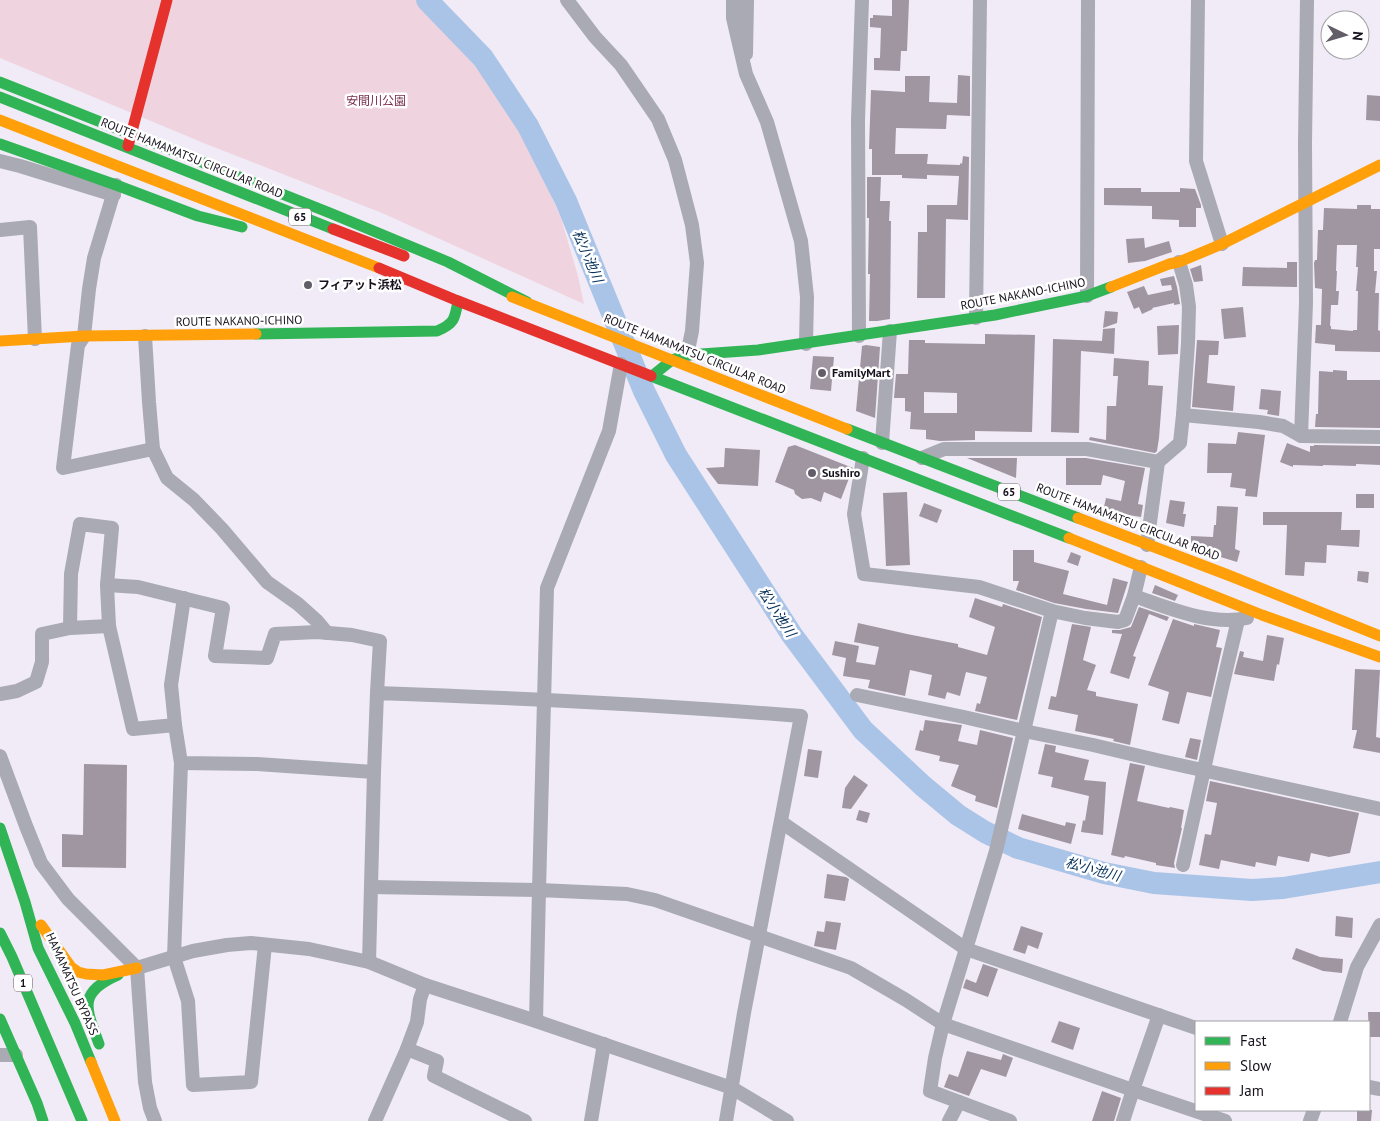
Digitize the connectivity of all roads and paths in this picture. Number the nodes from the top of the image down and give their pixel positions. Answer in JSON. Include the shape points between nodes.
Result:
{"nodes":[{"id":1,"x":168,"y":0,"type":"edge"},
{"id":2,"x":567,"y":0,"type":"edge"},
{"id":3,"x":733,"y":0,"type":"edge"},
{"id":4,"x":747,"y":0,"type":"edge"},
{"id":5,"x":862,"y":0,"type":"edge"},
{"id":6,"x":980,"y":0,"type":"edge"},
{"id":7,"x":1088,"y":0,"type":"edge"},
{"id":8,"x":1198,"y":0,"type":"edge"},
{"id":9,"x":1307,"y":0,"type":"edge"},
{"id":10,"x":746,"y":74,"type":"junction"},
{"id":11,"x":0,"y":82,"type":"edge"},
{"id":12,"x":0,"y":97,"type":"edge"},
{"id":13,"x":0,"y":120,"type":"edge"},
{"id":14,"x":0,"y":144,"type":"edge"},
{"id":15,"x":128,"y":147,"type":"junction"},
{"id":16,"x":0,"y":161,"type":"edge"},
{"id":17,"x":1380,"y":165,"type":"edge"},
{"id":18,"x":121,"y":168,"type":"junction"},
{"id":19,"x":115,"y":190,"type":"junction"},
{"id":20,"x":1306,"y":203,"type":"junction"},
{"id":21,"x":0,"y":230,"type":"edge"},
{"id":22,"x":1222,"y":244,"type":"junction"},
{"id":23,"x":332,"y":249,"type":"junction"},
{"id":24,"x":1179,"y":262,"type":"junction"},
{"id":25,"x":1087,"y":296,"type":"junction"},
{"id":26,"x":458,"y":301,"type":"junction"},
{"id":27,"x":526,"y":302,"type":"junction"},
{"id":28,"x":976,"y":318,"type":"junction"},
{"id":29,"x":890,"y":331,"type":"junction"},
{"id":30,"x":84,"y":336,"type":"junction"},
{"id":31,"x":145,"y":336,"type":"junction"},
{"id":32,"x":859,"y":336,"type":"junction"},
{"id":33,"x":35,"y":339,"type":"junction"},
{"id":34,"x":0,"y":341,"type":"edge"},
{"id":35,"x":806,"y":344,"type":"junction"},
{"id":36,"x":687,"y":355,"type":"junction"},
{"id":37,"x":672,"y":360,"type":"junction"},
{"id":38,"x":622,"y":365,"type":"junction"},
{"id":39,"x":652,"y":376,"type":"junction"},
{"id":40,"x":1183,"y":415,"type":"junction"},
{"id":41,"x":1300,"y":436,"type":"junction"},
{"id":42,"x":1380,"y":437,"type":"edge"},
{"id":43,"x":882,"y":443,"type":"junction"},
{"id":44,"x":153,"y":449,"type":"junction"},
{"id":45,"x":863,"y":458,"type":"junction"},
{"id":46,"x":922,"y":458,"type":"junction"},
{"id":47,"x":1158,"y":462,"type":"junction"},
{"id":48,"x":1147,"y":545,"type":"junction"},
{"id":49,"x":1141,"y":567,"type":"junction"},
{"id":50,"x":107,"y":585,"type":"junction"},
{"id":51,"x":1134,"y":596,"type":"junction"},
{"id":52,"x":184,"y":598,"type":"junction"},
{"id":53,"x":1052,"y":611,"type":"junction"},
{"id":54,"x":1262,"y":615,"type":"junction"},
{"id":55,"x":1238,"y":620,"type":"junction"},
{"id":56,"x":109,"y":626,"type":"junction"},
{"id":57,"x":70,"y":628,"type":"junction"},
{"id":58,"x":327,"y":633,"type":"junction"},
{"id":59,"x":1380,"y":636,"type":"edge"},
{"id":60,"x":1380,"y":657,"type":"edge"},
{"id":61,"x":377,"y":693,"type":"junction"},
{"id":62,"x":0,"y":694,"type":"edge"},
{"id":63,"x":857,"y":695,"type":"dead end"},
{"id":64,"x":544,"y":699,"type":"junction"},
{"id":65,"x":175,"y":725,"type":"junction"},
{"id":66,"x":1024,"y":732,"type":"junction"},
{"id":67,"x":0,"y":756,"type":"edge"},
{"id":68,"x":181,"y":763,"type":"junction"},
{"id":69,"x":1204,"y":770,"type":"junction"},
{"id":70,"x":374,"y":772,"type":"junction"},
{"id":71,"x":1380,"y":809,"type":"edge"},
{"id":72,"x":781,"y":822,"type":"junction"},
{"id":73,"x":0,"y":828,"type":"edge"},
{"id":74,"x":0,"y":854,"type":"edge"},
{"id":75,"x":1183,"y":865,"type":"dead end"},
{"id":76,"x":371,"y":887,"type":"junction"},
{"id":77,"x":539,"y":890,"type":"junction"},
{"id":78,"x":25,"y":902,"type":"junction"},
{"id":79,"x":1380,"y":925,"type":"edge"},
{"id":80,"x":0,"y":926,"type":"edge"},
{"id":81,"x":0,"y":933,"type":"edge"},
{"id":82,"x":758,"y":937,"type":"junction"},
{"id":83,"x":265,"y":945,"type":"junction"},
{"id":84,"x":966,"y":949,"type":"junction"},
{"id":85,"x":12,"y":957,"type":"junction"},
{"id":86,"x":174,"y":957,"type":"junction"},
{"id":87,"x":369,"y":962,"type":"junction"},
{"id":88,"x":137,"y":968,"type":"junction"},
{"id":89,"x":425,"y":985,"type":"junction"},
{"id":90,"x":1160,"y":1015,"type":"junction"},
{"id":91,"x":0,"y":1018,"type":"edge"},
{"id":92,"x":536,"y":1021,"type":"junction"},
{"id":93,"x":1340,"y":1021,"type":"edge"},
{"id":94,"x":944,"y":1024,"type":"junction"},
{"id":95,"x":1195,"y":1028,"type":"edge"},
{"id":96,"x":604,"y":1044,"type":"junction"},
{"id":97,"x":407,"y":1049,"type":"junction"},
{"id":98,"x":0,"y":1055,"type":"edge"},
{"id":99,"x":16,"y":1055,"type":"junction"},
{"id":100,"x":103,"y":1056,"type":"dead end"},
{"id":101,"x":732,"y":1088,"type":"junction"},
{"id":102,"x":1133,"y":1090,"type":"junction"},
{"id":103,"x":959,"y":1102,"type":"junction"},
{"id":104,"x":1195,"y":1111,"type":"edge"},
{"id":105,"x":1195,"y":1111,"type":"edge"},
{"id":106,"x":43,"y":1121,"type":"edge"},
{"id":107,"x":82,"y":1121,"type":"edge"},
{"id":108,"x":115,"y":1121,"type":"edge"},
{"id":109,"x":154,"y":1121,"type":"edge"},
{"id":110,"x":375,"y":1121,"type":"edge"},
{"id":111,"x":525,"y":1121,"type":"edge"},
{"id":112,"x":591,"y":1121,"type":"edge"},
{"id":113,"x":726,"y":1121,"type":"edge"},
{"id":114,"x":787,"y":1121,"type":"edge"},
{"id":115,"x":949,"y":1121,"type":"edge"},
{"id":116,"x":1010,"y":1121,"type":"edge"},
{"id":117,"x":1124,"y":1121,"type":"edge"},
{"id":118,"x":1225,"y":1121,"type":"edge"}],
"edges":[{"from":1,"to":15,"type":"main road"},
{"from":2,"to":36,"type":"street","via":[[621,65],[658,119],[675,160],[692,225],[697,263]]},
{"from":3,"to":10,"type":"street","via":[[733,18]]},
{"from":4,"to":10,"type":"street"},
{"from":5,"to":32,"type":"street","via":[[858,120]]},
{"from":6,"to":28,"type":"street"},
{"from":7,"to":25,"type":"street"},
{"from":8,"to":22,"type":"street","via":[[1196,161]]},
{"from":9,"to":20,"type":"street"},
{"from":10,"to":35,"type":"street","via":[[767,122],[801,240],[807,297]]},
{"from":11,"to":27,"type":"main road","via":[[448,262]]},
{"from":12,"to":15,"type":"main road","name":"ROUTE HAMAMATSU CIRCULAR ROAD","number":"65"},
{"from":13,"to":18,"type":"main road","number":"65"},
{"from":14,"to":19,"type":"main road","number":"65"},
{"from":15,"to":18,"type":"main road"},
{"from":15,"to":27,"type":"main road","name":"ROUTE HAMAMATSU CIRCULAR ROAD","number":"65","via":[[311,221]]},
{"from":16,"to":19,"type":"street"},
{"from":17,"to":20,"type":"main road","name":"ROUTE NAKANO-ICHINO"},
{"from":18,"to":19,"type":"main road"},
{"from":18,"to":23,"type":"main road","number":"65"},
{"from":19,"to":23,"type":"main road","number":"65","via":[[198,216]]},
{"from":19,"to":30,"type":"street","via":[[94,258]]},
{"from":20,"to":22,"type":"main road","name":"ROUTE NAKANO-ICHINO"},
{"from":20,"to":41,"type":"street","via":[[1306,303]]},
{"from":21,"to":33,"type":"street","via":[[30,227]]},
{"from":22,"to":24,"type":"main road","name":"ROUTE NAKANO-ICHINO"},
{"from":23,"to":26,"type":"main road","number":"65"},
{"from":24,"to":25,"type":"main road","name":"ROUTE NAKANO-ICHINO"},
{"from":24,"to":40,"type":"street","via":[[1189,307]]},
{"from":25,"to":28,"type":"main road","name":"ROUTE NAKANO-ICHINO"},
{"from":26,"to":31,"type":"main road","name":"ROUTE NAKANO-ICHINO","via":[[455,320],[448,327],[436,331]]},
{"from":26,"to":38,"type":"main road","number":"65"},
{"from":27,"to":37,"type":"main road","name":"ROUTE HAMAMATSU CIRCULAR ROAD","number":"65"},
{"from":28,"to":29,"type":"main road","name":"ROUTE NAKANO-ICHINO"},
{"from":29,"to":32,"type":"main road","name":"ROUTE NAKANO-ICHINO"},
{"from":29,"to":43,"type":"street"},
{"from":30,"to":31,"type":"main road","name":"ROUTE NAKANO-ICHINO"},
{"from":30,"to":33,"type":"main road","name":"ROUTE NAKANO-ICHINO"},
{"from":30,"to":44,"type":"street","via":[[78,346],[63,468]]},
{"from":31,"to":44,"type":"street"},
{"from":32,"to":35,"type":"main road","name":"ROUTE NAKANO-ICHINO"},
{"from":33,"to":34,"type":"main road","name":"ROUTE NAKANO-ICHINO"},
{"from":35,"to":36,"type":"main road","name":"ROUTE NAKANO-ICHINO"},
{"from":36,"to":37,"type":"main road","name":"ROUTE NAKANO-ICHINO"},
{"from":37,"to":39,"type":"main road","name":"ROUTE NAKANO-ICHINO"},
{"from":37,"to":43,"type":"main road","name":"ROUTE HAMAMATSU CIRCULAR ROAD","number":"65"},
{"from":38,"to":39,"type":"main road","number":"65"},
{"from":38,"to":64,"type":"street","via":[[609,431],[547,588]]},
{"from":39,"to":45,"type":"main road","number":"65"},
{"from":40,"to":41,"type":"street","via":[[1282,426]]},
{"from":40,"to":47,"type":"street","via":[[1180,442]]},
{"from":41,"to":42,"type":"street"},
{"from":43,"to":46,"type":"main road","name":"ROUTE HAMAMATSU CIRCULAR ROAD","number":"65"},
{"from":44,"to":58,"type":"street","via":[[168,478],[222,529],[267,582],[317,620]]},
{"from":45,"to":49,"type":"main road","number":"65"},
{"from":45,"to":53,"type":"street","via":[[854,514],[864,574],[979,587]]},
{"from":46,"to":47,"type":"street","via":[[944,449],[1088,449]]},
{"from":46,"to":48,"type":"main road","name":"ROUTE HAMAMATSU CIRCULAR ROAD","number":"65"},
{"from":47,"to":48,"type":"street"},
{"from":48,"to":59,"type":"main road","name":"ROUTE HAMAMATSU CIRCULAR ROAD","number":"65"},
{"from":49,"to":51,"type":"street"},
{"from":49,"to":54,"type":"main road","number":"65"},
{"from":50,"to":52,"type":"street","via":[[138,587]]},
{"from":50,"to":56,"type":"street"},
{"from":50,"to":57,"type":"street","via":[[112,528],[80,524],[71,574]]},
{"from":51,"to":53,"type":"street","via":[[1125,620],[1118,622]]},
{"from":51,"to":55,"type":"street","via":[[1183,614]]},
{"from":52,"to":58,"type":"street","via":[[223,608],[216,656],[267,658],[274,634]]},
{"from":52,"to":65,"type":"street","via":[[171,685]]},
{"from":53,"to":66,"type":"street"},
{"from":54,"to":55,"type":"street"},
{"from":54,"to":60,"type":"main road","number":"65"},
{"from":55,"to":69,"type":"street"},
{"from":56,"to":57,"type":"street"},
{"from":56,"to":65,"type":"street","via":[[133,729]]},
{"from":57,"to":62,"type":"street","via":[[42,634],[42,662],[36,682],[17,691]]},
{"from":58,"to":61,"type":"street","via":[[380,642]]},
{"from":61,"to":64,"type":"street"},
{"from":61,"to":70,"type":"street"},
{"from":63,"to":66,"type":"street"},
{"from":64,"to":72,"type":"street","via":[[801,716]]},
{"from":64,"to":77,"type":"street"},
{"from":65,"to":68,"type":"street"},
{"from":66,"to":69,"type":"street","via":[[1093,744]]},
{"from":66,"to":84,"type":"street","via":[[996,851]]},
{"from":67,"to":88,"type":"street","via":[[41,863],[68,899]]},
{"from":68,"to":70,"type":"street","via":[[257,764]]},
{"from":68,"to":86,"type":"street"},
{"from":69,"to":71,"type":"street"},
{"from":69,"to":75,"type":"street"},
{"from":70,"to":76,"type":"street"},
{"from":72,"to":82,"type":"street"},
{"from":72,"to":84,"type":"street"},
{"from":73,"to":78,"type":"main road","name":"HAMAMATSU BYPASS","number":"1"},
{"from":74,"to":78,"type":"main road","number":"1"},
{"from":76,"to":77,"type":"street"},
{"from":76,"to":87,"type":"street"},
{"from":77,"to":82,"type":"street","via":[[627,894],[655,900]]},
{"from":77,"to":92,"type":"street"},
{"from":78,"to":88,"type":"main road","via":[[66,961],[78,972],[100,975]]},
{"from":78,"to":108,"type":"main road","name":"HAMAMATSU BYPASS","number":"1","via":[[38,948],[75,1023]]},
{"from":79,"to":93,"type":"street","via":[[1357,966]]},
{"from":80,"to":85,"type":"main road"},
{"from":81,"to":85,"type":"main road","number":"1"},
{"from":82,"to":94,"type":"street","via":[[851,968]]},
{"from":82,"to":101,"type":"street"},
{"from":83,"to":86,"type":"street","via":[[227,945]]},
{"from":83,"to":86,"type":"street","via":[[251,1082],[193,1085],[188,1001]]},
{"from":83,"to":87,"type":"street","via":[[309,949]]},
{"from":84,"to":90,"type":"street"},
{"from":84,"to":94,"type":"street"},
{"from":85,"to":107,"type":"main road","number":"1"},
{"from":86,"to":88,"type":"street"},
{"from":87,"to":89,"type":"street"},
{"from":88,"to":100,"type":"main road","via":[[109,978],[96,985],[90,993],[89,1014]]},
{"from":88,"to":109,"type":"street","via":[[144,1082]]},
{"from":89,"to":92,"type":"street"},
{"from":89,"to":97,"type":"street"},
{"from":90,"to":95,"type":"street"},
{"from":90,"to":102,"type":"street"},
{"from":91,"to":99,"type":"main road"},
{"from":92,"to":96,"type":"street"},
{"from":94,"to":102,"type":"street"},
{"from":94,"to":103,"type":"street","via":[[930,1091]]},
{"from":96,"to":101,"type":"street"},
{"from":96,"to":112,"type":"street"},
{"from":97,"to":110,"type":"street"},
{"from":97,"to":111,"type":"street","via":[[437,1061],[434,1076]]},
{"from":98,"to":99,"type":"street"},
{"from":99,"to":106,"type":"main road"},
{"from":101,"to":113,"type":"street"},
{"from":101,"to":114,"type":"street"},
{"from":102,"to":105,"type":"street"},
{"from":102,"to":117,"type":"street"},
{"from":103,"to":115,"type":"street"},
{"from":103,"to":116,"type":"street"},
{"from":104,"to":118,"type":"street"}]}
